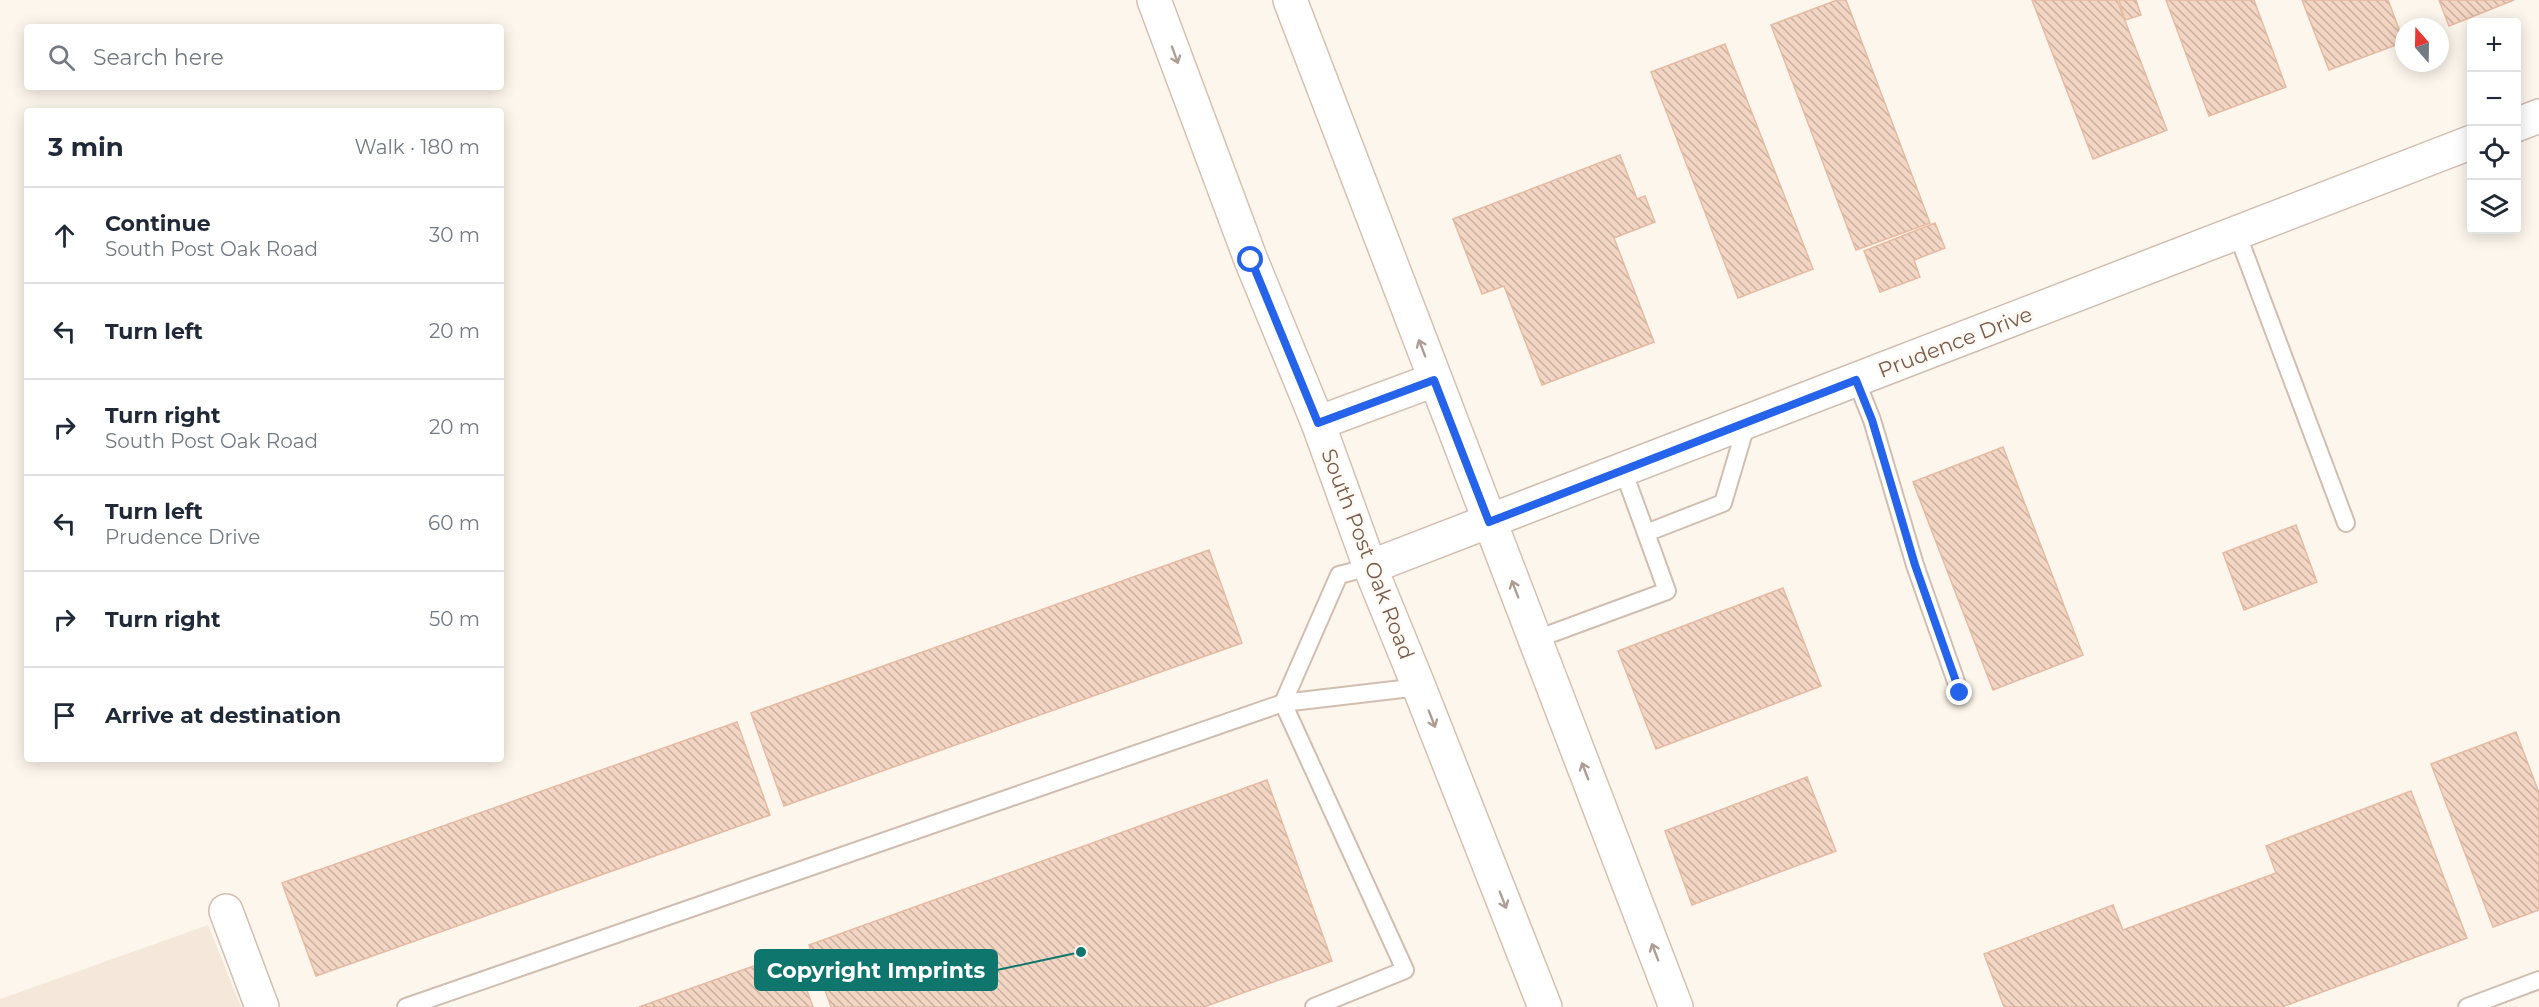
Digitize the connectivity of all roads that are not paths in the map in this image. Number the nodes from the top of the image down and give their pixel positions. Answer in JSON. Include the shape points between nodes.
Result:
{"nodes":[{"id":1,"x":1154,"y":0,"type":"edge"},
{"id":2,"x":1290,"y":0,"type":"edge"},
{"id":3,"x":2539,"y":116,"type":"edge"},
{"id":4,"x":2521,"y":123,"type":"edge"},
{"id":5,"x":2467,"y":144,"type":"edge"},
{"id":6,"x":2237,"y":232,"type":"junction"},
{"id":7,"x":1434,"y":380,"type":"junction"},
{"id":8,"x":1856,"y":380,"type":"junction"},
{"id":9,"x":1747,"y":422,"type":"junction"},
{"id":10,"x":1318,"y":423,"type":"junction"},
{"id":11,"x":1623,"y":470,"type":"junction"},
{"id":12,"x":1489,"y":522,"type":"junction"},
{"id":13,"x":2346,"y":523,"type":"dead end"},
{"id":14,"x":1646,"y":533,"type":"junction"},
{"id":15,"x":1370,"y":567,"type":"junction"},
{"id":16,"x":1534,"y":639,"type":"junction"},
{"id":17,"x":1419,"y":687,"type":"junction"},
{"id":18,"x":1960,"y":693,"type":"dead end"},
{"id":19,"x":1282,"y":703,"type":"junction"},
{"id":20,"x":226,"y":911,"type":"dead end"},
{"id":21,"x":2539,"y":980,"type":"edge"},
{"id":22,"x":262,"y":1007,"type":"edge"},
{"id":23,"x":406,"y":1007,"type":"edge"},
{"id":24,"x":1314,"y":1007,"type":"edge"},
{"id":25,"x":1545,"y":1007,"type":"edge"},
{"id":26,"x":1676,"y":1007,"type":"edge"},
{"id":27,"x":2467,"y":1007,"type":"edge"}],
"edges":[{"from":1,"to":10,"type":"main road","name":"South Post Oak Road","one_way":true,"via":[[1251,260]]},
{"from":7,"to":2,"type":"main road","one_way":true},
{"from":3,"to":4,"type":"main road"},
{"from":5,"to":6,"type":"main road","name":"Prudence Drive"},
{"from":6,"to":8,"type":"main road","name":"Prudence Drive"},
{"from":6,"to":13,"type":"lane"},
{"from":7,"to":10,"type":"main road"},
{"from":7,"to":12,"type":"main road"},
{"from":8,"to":9,"type":"main road","name":"Prudence Drive"},
{"from":8,"to":18,"type":"lane"},
{"from":9,"to":11,"type":"main road","name":"Prudence Drive"},
{"from":9,"to":14,"type":"lane","via":[[1723,503]]},
{"from":10,"to":15,"type":"main road","name":"South Post Oak Road"},
{"from":11,"to":12,"type":"main road","name":"Prudence Drive"},
{"from":11,"to":14,"type":"lane"},
{"from":12,"to":15,"type":"main road","name":"Prudence Drive"},
{"from":16,"to":12,"type":"main road","one_way":true},
{"from":14,"to":16,"type":"lane","via":[[1667,591]]},
{"from":15,"to":17,"type":"main road","name":"South Post Oak Road"},
{"from":15,"to":19,"type":"lane","via":[[1339,575]]},
{"from":26,"to":16,"type":"main road","one_way":true},
{"from":17,"to":19,"type":"lane"},
{"from":17,"to":25,"type":"main road","name":"South Post Oak Road","one_way":true},
{"from":19,"to":23,"type":"lane"},
{"from":19,"to":24,"type":"lane","via":[[1405,970]]},
{"from":20,"to":22,"type":"main road"},
{"from":21,"to":27,"type":"lane"}]}
